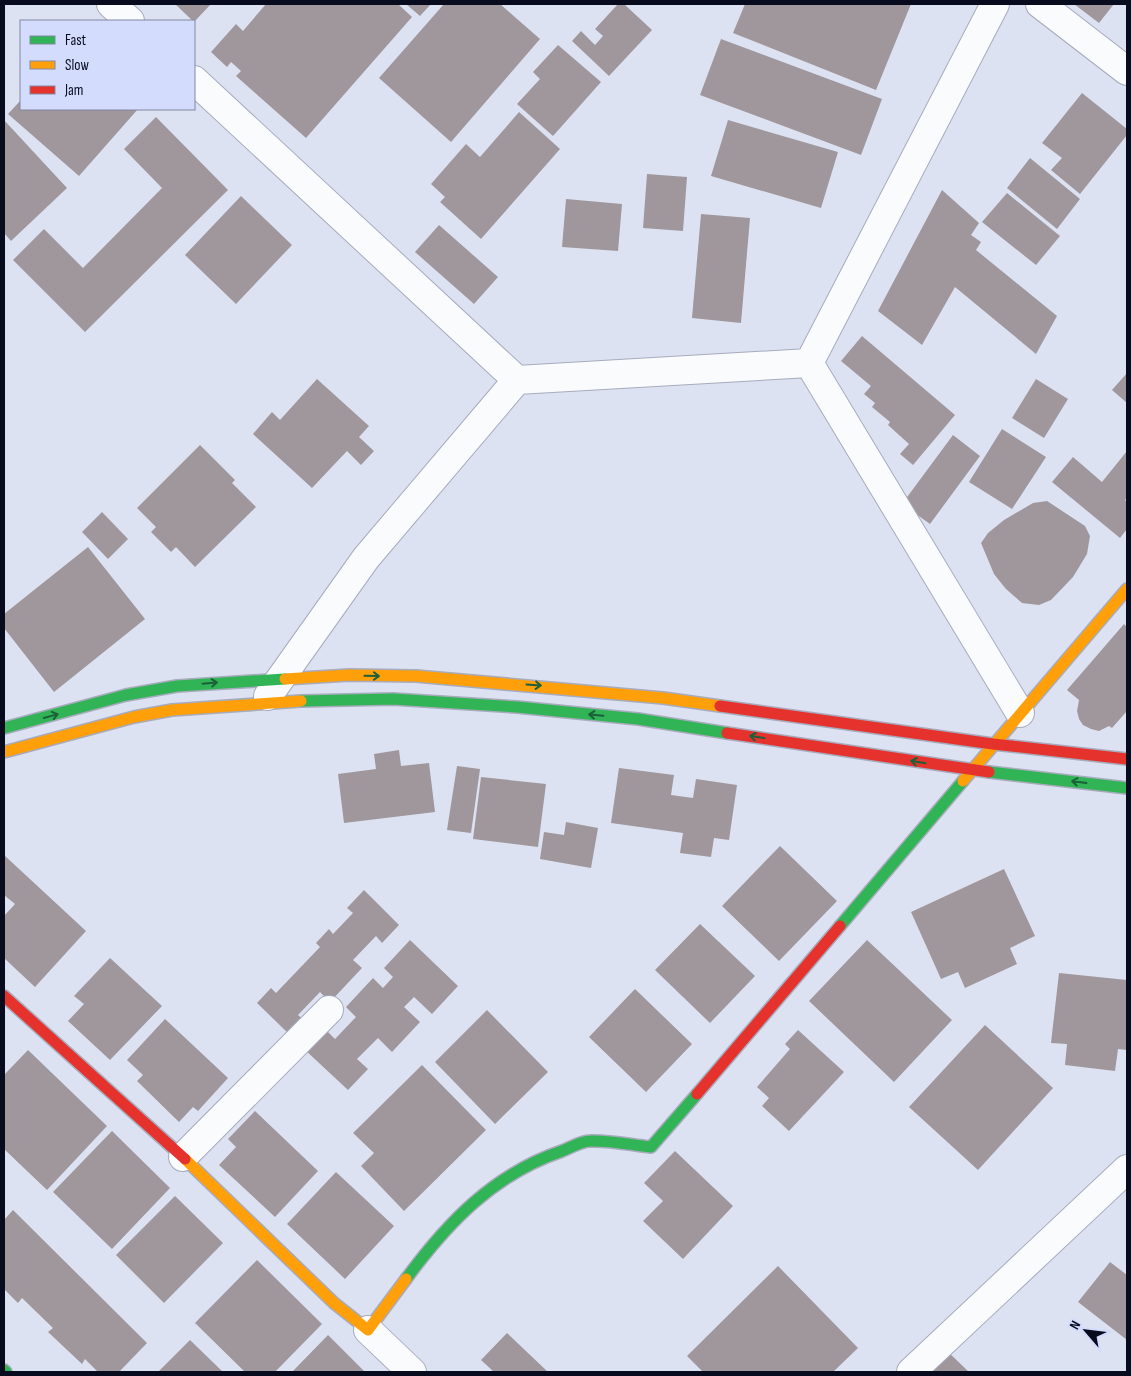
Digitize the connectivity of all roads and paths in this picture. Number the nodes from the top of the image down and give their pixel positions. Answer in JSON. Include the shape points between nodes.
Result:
{"nodes":[{"id":1,"x":111,"y":4,"type":"edge"},
{"id":2,"x":995,"y":4,"type":"edge"},
{"id":3,"x":1040,"y":4,"type":"edge"},
{"id":4,"x":129,"y":20,"type":"edge"},
{"id":5,"x":1127,"y":71,"type":"edge"},
{"id":6,"x":195,"y":81,"type":"edge"},
{"id":7,"x":809,"y":363,"type":"junction"},
{"id":8,"x":517,"y":380,"type":"junction"},
{"id":9,"x":1127,"y":589,"type":"edge"},
{"id":10,"x":280,"y":678,"type":"junction"},
{"id":11,"x":265,"y":702,"type":"junction"},
{"id":12,"x":1020,"y":713,"type":"junction"},
{"id":13,"x":4,"y":728,"type":"edge"},
{"id":14,"x":993,"y":744,"type":"junction"},
{"id":15,"x":4,"y":752,"type":"edge"},
{"id":16,"x":1127,"y":759,"type":"edge"},
{"id":17,"x":972,"y":770,"type":"junction"},
{"id":18,"x":1127,"y":788,"type":"edge"},
{"id":19,"x":4,"y":996,"type":"edge"},
{"id":20,"x":329,"y":1010,"type":"dead end"},
{"id":21,"x":183,"y":1157,"type":"junction"},
{"id":22,"x":1127,"y":1169,"type":"edge"},
{"id":23,"x":368,"y":1330,"type":"junction"},
{"id":24,"x":412,"y":1372,"type":"edge"},
{"id":25,"x":911,"y":1372,"type":"edge"}],
"edges":[{"from":1,"to":4,"type":"street"},
{"from":2,"to":7,"type":"street"},
{"from":3,"to":5,"type":"street"},
{"from":6,"to":8,"type":"street"},
{"from":7,"to":8,"type":"street"},
{"from":7,"to":12,"type":"street"},
{"from":8,"to":10,"type":"street","via":[[366,558]]},
{"from":9,"to":12,"type":"street"},
{"from":10,"to":11,"type":"street"},
{"from":13,"to":10,"type":"street","one_way":true,"via":[[126,695],[177,686]]},
{"from":10,"to":14,"type":"street","one_way":true,"via":[[416,676],[546,686],[663,698]]},
{"from":11,"to":15,"type":"street","via":[[172,710],[134,717]]},
{"from":17,"to":11,"type":"street","one_way":true,"via":[[638,719],[517,707],[393,699]]},
{"from":12,"to":14,"type":"street"},
{"from":14,"to":16,"type":"street"},
{"from":14,"to":17,"type":"street"},
{"from":18,"to":17,"type":"street","one_way":true},
{"from":17,"to":23,"type":"street","via":[[651,1147],[590,1141],[549,1154],[501,1179],[427,1250]]},
{"from":19,"to":21,"type":"street"},
{"from":20,"to":21,"type":"street"},
{"from":21,"to":23,"type":"street","via":[[334,1303]]},
{"from":22,"to":25,"type":"street"},
{"from":23,"to":24,"type":"street"}]}
